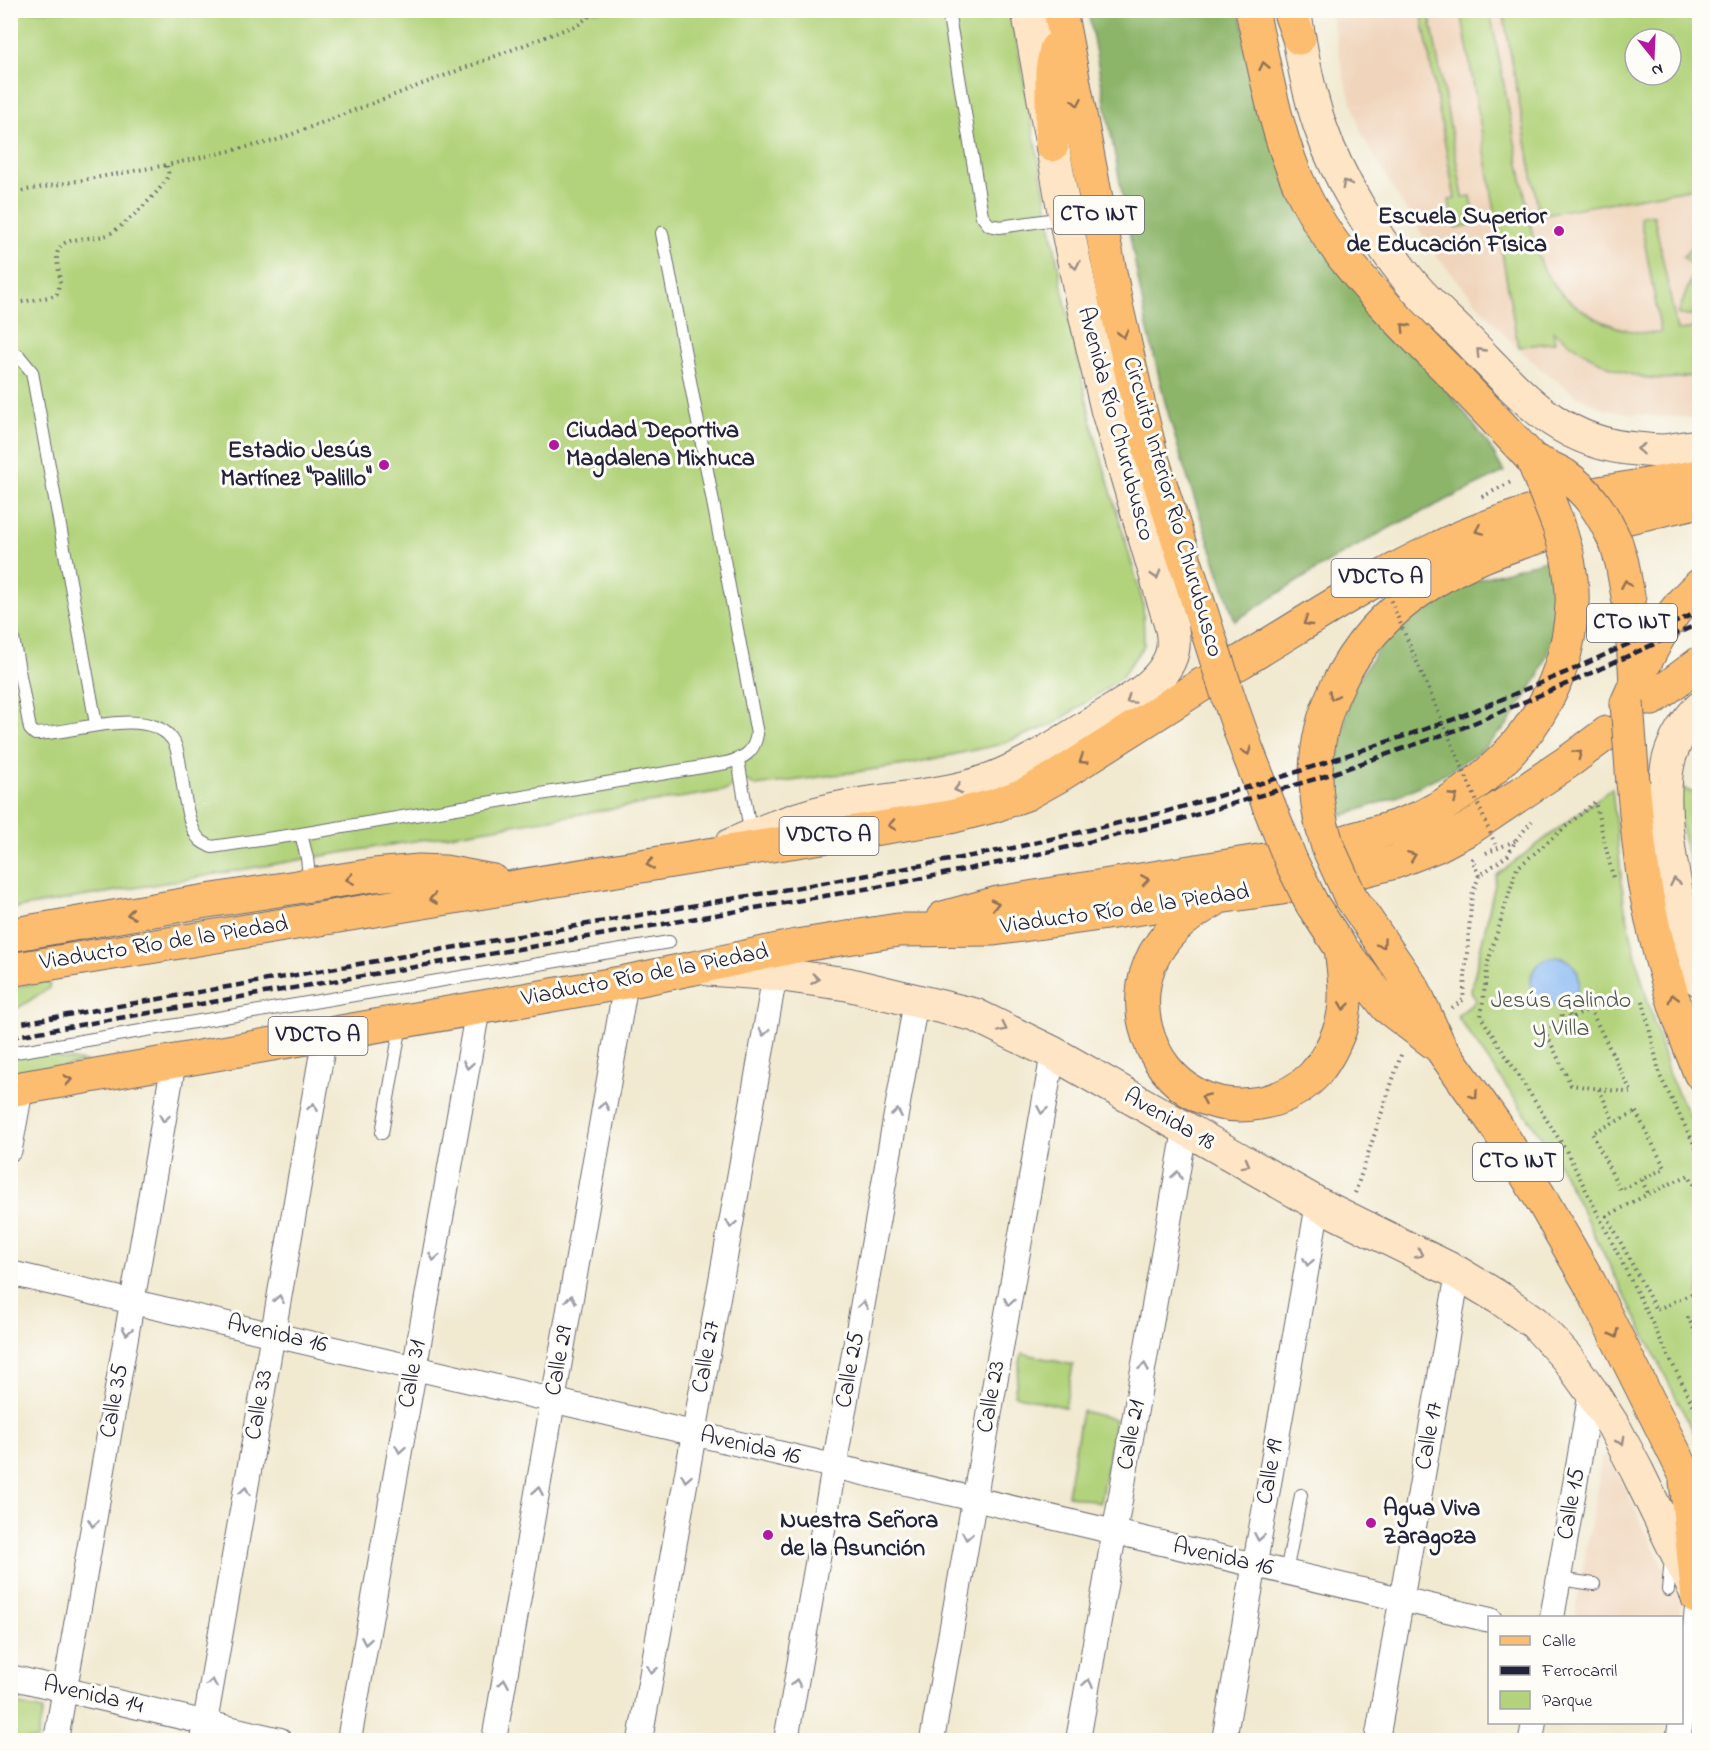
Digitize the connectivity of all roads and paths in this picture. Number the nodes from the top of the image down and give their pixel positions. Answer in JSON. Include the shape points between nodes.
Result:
{"nodes":[{"id":1,"x":597,"y":10,"type":"edge"},
{"id":2,"x":948,"y":10,"type":"edge"},
{"id":3,"x":1028,"y":10,"type":"edge"},
{"id":4,"x":1252,"y":10,"type":"edge"},
{"id":5,"x":1061,"y":17,"type":"edge"},
{"id":6,"x":1294,"y":20,"type":"edge"},
{"id":7,"x":1052,"y":145,"type":"junction"},
{"id":8,"x":167,"y":165,"type":"junction"},
{"id":9,"x":10,"y":193,"type":"edge"},
{"id":10,"x":1065,"y":217,"type":"junction"},
{"id":11,"x":662,"y":233,"type":"dead end"},
{"id":12,"x":10,"y":304,"type":"edge"},
{"id":13,"x":10,"y":355,"type":"edge"},
{"id":14,"x":1700,"y":446,"type":"edge"},
{"id":15,"x":1533,"y":460,"type":"junction"},
{"id":16,"x":1700,"y":476,"type":"edge"},
{"id":17,"x":1700,"y":501,"type":"edge"},
{"id":18,"x":1582,"y":529,"type":"junction"},
{"id":19,"x":1374,"y":562,"type":"dead end"},
{"id":20,"x":1700,"y":585,"type":"edge"},
{"id":21,"x":10,"y":622,"type":"edge"},
{"id":22,"x":1170,"y":659,"type":"joint"},
{"id":23,"x":1700,"y":663,"type":"edge"},
{"id":24,"x":1237,"y":664,"type":"dead end"},
{"id":25,"x":15,"y":678,"type":"edge"},
{"id":26,"x":1216,"y":690,"type":"junction"},
{"id":27,"x":1638,"y":695,"type":"junction"},
{"id":28,"x":1700,"y":708,"type":"edge"},
{"id":29,"x":96,"y":724,"type":"junction"},
{"id":30,"x":1607,"y":733,"type":"dead end"},
{"id":31,"x":738,"y":760,"type":"junction"},
{"id":32,"x":1540,"y":815,"type":"dead end"},
{"id":33,"x":301,"y":834,"type":"junction"},
{"id":34,"x":1332,"y":834,"type":"junction"},
{"id":35,"x":751,"y":836,"type":"junction"},
{"id":36,"x":1516,"y":840,"type":"junction"},
{"id":37,"x":708,"y":855,"type":"junction"},
{"id":38,"x":1480,"y":855,"type":"dead end"},
{"id":39,"x":1278,"y":861,"type":"junction"},
{"id":40,"x":1479,"y":876,"type":"junction"},
{"id":41,"x":1614,"y":882,"type":"dead end"},
{"id":42,"x":1353,"y":884,"type":"junction"},
{"id":43,"x":311,"y":885,"type":"junction"},
{"id":44,"x":512,"y":886,"type":"junction"},
{"id":45,"x":1218,"y":898,"type":"junction"},
{"id":46,"x":898,"y":930,"type":"junction"},
{"id":47,"x":10,"y":935,"type":"edge"},
{"id":48,"x":669,"y":942,"type":"dead end"},
{"id":49,"x":1341,"y":948,"type":"junction"},
{"id":50,"x":694,"y":968,"type":"junction"},
{"id":51,"x":10,"y":970,"type":"edge"},
{"id":52,"x":775,"y":974,"type":"junction"},
{"id":53,"x":1700,"y":980,"type":"edge"},
{"id":54,"x":626,"y":982,"type":"junction"},
{"id":55,"x":1641,"y":996,"type":"dead end"},
{"id":56,"x":916,"y":1001,"type":"junction"},
{"id":57,"x":478,"y":1008,"type":"junction"},
{"id":58,"x":1451,"y":1009,"type":"dead end"},
{"id":59,"x":402,"y":1021,"type":"junction"},
{"id":60,"x":325,"y":1035,"type":"junction"},
{"id":61,"x":1440,"y":1047,"type":"junction"},
{"id":62,"x":1403,"y":1049,"type":"dead end"},
{"id":63,"x":10,"y":1053,"type":"edge"},
{"id":64,"x":1053,"y":1053,"type":"junction"},
{"id":65,"x":174,"y":1061,"type":"junction"},
{"id":66,"x":1700,"y":1073,"type":"edge"},
{"id":67,"x":16,"y":1089,"type":"edge"},
{"id":68,"x":1598,"y":1089,"type":"junction"},
{"id":69,"x":1614,"y":1122,"type":"junction"},
{"id":70,"x":1185,"y":1130,"type":"junction"},
{"id":71,"x":382,"y":1132,"type":"dead end"},
{"id":72,"x":10,"y":1149,"type":"edge"},
{"id":73,"x":1700,"y":1156,"type":"edge"},
{"id":74,"x":1642,"y":1180,"type":"junction"},
{"id":75,"x":1648,"y":1194,"type":"junction"},
{"id":76,"x":1700,"y":1195,"type":"edge"},
{"id":77,"x":1332,"y":1211,"type":"junction"},
{"id":78,"x":10,"y":1273,"type":"edge"},
{"id":79,"x":1458,"y":1273,"type":"junction"},
{"id":80,"x":1700,"y":1290,"type":"edge"},
{"id":81,"x":132,"y":1301,"type":"junction"},
{"id":82,"x":1700,"y":1312,"type":"edge"},
{"id":83,"x":273,"y":1334,"type":"junction"},
{"id":84,"x":1700,"y":1340,"type":"edge"},
{"id":85,"x":414,"y":1368,"type":"junction"},
{"id":86,"x":1591,"y":1391,"type":"junction"},
{"id":87,"x":553,"y":1400,"type":"junction"},
{"id":88,"x":1700,"y":1419,"type":"edge"},
{"id":89,"x":694,"y":1433,"type":"junction"},
{"id":90,"x":834,"y":1466,"type":"junction"},
{"id":91,"x":1693,"y":1490,"type":"edge"},
{"id":92,"x":1301,"y":1496,"type":"dead end"},
{"id":93,"x":974,"y":1499,"type":"junction"},
{"id":94,"x":1114,"y":1532,"type":"junction"},
{"id":95,"x":1254,"y":1565,"type":"junction"},
{"id":96,"x":1286,"y":1573,"type":"junction"},
{"id":97,"x":1559,"y":1579,"type":"junction"},
{"id":98,"x":1594,"y":1584,"type":"dead end"},
{"id":99,"x":1687,"y":1598,"type":"edge"},
{"id":100,"x":1401,"y":1600,"type":"junction"},
{"id":101,"x":1552,"y":1616,"type":"edge"},
{"id":102,"x":1488,"y":1620,"type":"edge"},
{"id":103,"x":1691,"y":1668,"type":"edge"},
{"id":104,"x":10,"y":1677,"type":"edge"},
{"id":105,"x":64,"y":1690,"type":"junction"},
{"id":106,"x":1683,"y":1710,"type":"edge"},
{"id":107,"x":1534,"y":1724,"type":"edge"},
{"id":108,"x":1681,"y":1724,"type":"edge"},
{"id":109,"x":203,"y":1732,"type":"edge"},
{"id":110,"x":56,"y":1740,"type":"edge"},
{"id":111,"x":280,"y":1740,"type":"edge"},
{"id":112,"x":349,"y":1740,"type":"edge"},
{"id":113,"x":494,"y":1740,"type":"edge"},
{"id":114,"x":640,"y":1740,"type":"edge"},
{"id":115,"x":786,"y":1740,"type":"edge"},
{"id":116,"x":932,"y":1740,"type":"edge"},
{"id":117,"x":1078,"y":1740,"type":"edge"},
{"id":118,"x":1224,"y":1740,"type":"edge"},
{"id":119,"x":1377,"y":1740,"type":"edge"},
{"id":120,"x":1531,"y":1740,"type":"edge"},
{"id":121,"x":1678,"y":1740,"type":"edge"}],
"edges":[{"from":1,"to":8,"type":"path","via":[[579,24],[274,141]]},
{"from":2,"to":10,"type":"lane","via":[[982,216],[989,225],[1000,227]]},
{"from":3,"to":7,"type":"main road","name":"Avenida Río Churubusco","number":"CTO INT"},
{"from":15,"to":4,"type":"main road","number":"CTO INT","one_way":true,"via":[[1400,322],[1320,224],[1304,195],[1276,122]]},
{"from":5,"to":7,"type":"main road","via":[[1052,70]]},
{"from":5,"to":26,"type":"main road","name":"Circuito Interior Río Churubusco","number":"CTO INT","one_way":true,"bridge":true,"via":[[1139,406],[1209,636]]},
{"from":14,"to":6,"type":"main road","one_way":true,"via":[[1662,451],[1615,447],[1591,441],[1550,419],[1410,281],[1383,246],[1343,179],[1308,86]]},
{"from":7,"to":10,"type":"main road","name":"Avenida Río Churubusco","number":"CTO INT"},
{"from":8,"to":9,"type":"path"},
{"from":8,"to":12,"type":"path","via":[[168,175],[161,187],[116,230],[61,246],[57,254],[57,294]]},
{"from":10,"to":22,"type":"main road","name":"Avenida Río Churubusco","number":"CTO INT","one_way":true,"via":[[1107,409],[1172,629]]},
{"from":11,"to":31,"type":"lane","via":[[756,734],[755,743]]},
{"from":13,"to":29,"type":"lane","via":[[18,355],[32,372]]},
{"from":15,"to":18,"type":"main road","bridge":true,"via":[[1559,527]]},
{"from":15,"to":18,"type":"main road","number":"CTO INT","bridge":true,"via":[[1577,485],[1604,516]]},
{"from":16,"to":18,"type":"main road","number":"VDCTO A"},
{"from":17,"to":18,"type":"main road"},
{"from":18,"to":24,"type":"main road","number":"VDCTO A","one_way":true,"via":[[1488,526],[1439,547]]},
{"from":27,"to":18,"type":"main road","number":"CTO INT","one_way":true,"via":[[1617,685],[1607,606]]},
{"from":34,"to":18,"type":"main road","one_way":true,"via":[[1404,824],[1426,815],[1494,769],[1529,731],[1559,673],[1567,646],[1571,581]]},
{"from":18,"to":34,"type":"main road","one_way":true,"via":[[1486,554],[1428,585],[1381,622],[1335,689],[1317,750],[1317,803]]},
{"from":19,"to":36,"type":"path","bridge":true,"via":[[1495,846]]},
{"from":20,"to":27,"type":"main road","via":[[1667,622]]},
{"from":21,"to":25,"type":"lane"},
{"from":22,"to":35,"type":"main road","name":"Viaducto Río de la Piedad","one_way":true,"via":[[1151,684],[1126,702],[1003,774],[950,791],[828,811]]},
{"from":23,"to":27,"type":"main road"},
{"from":25,"to":29,"type":"lane","via":[[30,729],[35,734]]},
{"from":26,"to":37,"type":"main road","name":"Viaducto Río de la Piedad","number":"VDCTO A","one_way":true,"via":[[1026,794],[993,806],[950,817]]},
{"from":26,"to":39,"type":"main road","name":"Circuito Interior Río Churubusco","number":"CTO INT","one_way":true,"via":[[1247,750]]},
{"from":66,"to":27,"type":"main road","number":"CTO INT","one_way":true,"bridge":true,"via":[[1678,1017],[1644,881],[1633,783]]},
{"from":53,"to":28,"type":"main road","one_way":true,"via":[[1674,878],[1665,784],[1675,744]]},
{"from":29,"to":33,"type":"lane","via":[[147,722],[173,739],[191,827],[206,844],[224,846]]},
{"from":42,"to":30,"type":"main road","one_way":true,"via":[[1470,828]]},
{"from":31,"to":33,"type":"lane"},
{"from":31,"to":35,"type":"lane"},
{"from":32,"to":36,"type":"path"},
{"from":33,"to":43,"type":"lane"},
{"from":34,"to":42,"type":"main road","bridge":true,"via":[[1328,847]]},
{"from":35,"to":37,"type":"main road","name":"Viaducto Río de la Piedad"},
{"from":36,"to":40,"type":"path","via":[[1508,855]]},
{"from":37,"to":44,"type":"main road","name":"Viaducto Río de la Piedad","number":"VDCTO A","one_way":true},
{"from":38,"to":40,"type":"path","via":[[1472,859]]},
{"from":39,"to":45,"type":"main road","name":"Viaducto Río de la Piedad","number":"VDCTO A"},
{"from":46,"to":39,"type":"main road","one_way":true,"via":[[998,903]]},
{"from":39,"to":49,"type":"main road","name":"Circuito Interior Río Churubusco","number":"CTO INT","bridge":true,"via":[[1291,861],[1312,904]]},
{"from":40,"to":58,"type":"path","via":[[1472,895],[1463,1000]]},
{"from":41,"to":88,"type":"path","via":[[1596,802],[1517,868],[1488,962],[1481,1017],[1566,1150]]},
{"from":42,"to":61,"type":"main road","one_way":true,"via":[[1414,990]]},
{"from":44,"to":43,"type":"main road","one_way":true,"via":[[471,876],[419,871]]},
{"from":43,"to":47,"type":"main road","one_way":true},
{"from":44,"to":51,"type":"main road","name":"Viaducto Río de la Piedad","number":"VDCTO A","one_way":true},
{"from":45,"to":46,"type":"main road","name":"Viaducto Río de la Piedad","number":"VDCTO A","via":[[994,929]]},
{"from":49,"to":45,"type":"main road","one_way":true,"via":[[1346,988],[1340,1028],[1312,1076],[1298,1088],[1255,1104],[1215,1103],[1181,1085],[1156,1056],[1143,1019],[1142,1000],[1144,981],[1160,946],[1186,918]]},
{"from":46,"to":50,"type":"main road","name":"Viaducto Río de la Piedad","number":"VDCTO A"},
{"from":48,"to":63,"type":"lane"},
{"from":49,"to":61,"type":"main road","number":"CTO INT","via":[[1387,1007]]},
{"from":50,"to":52,"type":"main road","name":"Avenida 18"},
{"from":50,"to":54,"type":"main road","name":"Viaducto Río de la Piedad","number":"VDCTO A"},
{"from":52,"to":56,"type":"main road","name":"Avenida 18","one_way":true,"via":[[847,984]]},
{"from":52,"to":89,"type":"street","name":"Calle 27","one_way":true},
{"from":54,"to":57,"type":"main road","name":"Viaducto Río de la Piedad","number":"VDCTO A"},
{"from":87,"to":54,"type":"street","name":"Calle 29","one_way":true},
{"from":55,"to":73,"type":"path","via":[[1660,1076]]},
{"from":56,"to":64,"type":"main road","name":"Avenida 18","one_way":true,"via":[[975,1015]]},
{"from":90,"to":56,"type":"street","name":"Calle 25","one_way":true},
{"from":57,"to":59,"type":"main road","name":"Viaducto Río de la Piedad","number":"VDCTO A"},
{"from":57,"to":85,"type":"street","name":"Calle 31","one_way":true},
{"from":59,"to":60,"type":"main road","name":"Viaducto Río de la Piedad","number":"VDCTO A"},
{"from":59,"to":71,"type":"lane"},
{"from":60,"to":65,"type":"main road","name":"Viaducto Río de la Piedad","number":"VDCTO A"},
{"from":83,"to":60,"type":"street","name":"Calle 33","one_way":true},
{"from":61,"to":91,"type":"main road","number":"CTO INT","one_way":true,"via":[[1495,1124],[1555,1222]]},
{"from":62,"to":77,"type":"path"},
{"from":64,"to":70,"type":"main road","name":"Avenida 18"},
{"from":64,"to":93,"type":"street","name":"Calle 23","one_way":true},
{"from":67,"to":65,"type":"main road","name":"Viaducto Río de la Piedad","number":"VDCTO A","one_way":true},
{"from":65,"to":81,"type":"street","name":"Calle 35","one_way":true},
{"from":67,"to":72,"type":"street"},
{"from":68,"to":68,"type":"path","via":[[1632,1093],[1590,1009],[1571,1018],[1564,1004],[1560,1023],[1545,1031],[1572,1085]]},
{"from":68,"to":69,"type":"path"},
{"from":69,"to":74,"type":"path","via":[[1592,1133],[1601,1152],[1620,1190]]},
{"from":69,"to":74,"type":"path","via":[[1636,1112],[1665,1168]]},
{"from":70,"to":77,"type":"main road","name":"Avenida 18","one_way":true},
{"from":94,"to":70,"type":"street","name":"Calle 21","one_way":true},
{"from":74,"to":75,"type":"path"},
{"from":75,"to":76,"type":"path","via":[[1689,1175]]},
{"from":75,"to":80,"type":"path","via":[[1607,1216],[1656,1310]]},
{"from":77,"to":79,"type":"main road","name":"Avenida 18","one_way":true},
{"from":77,"to":95,"type":"street","name":"Calle 19","one_way":true},
{"from":78,"to":81,"type":"street","name":"Avenida 16"},
{"from":79,"to":86,"type":"main road","name":"Avenida 18","via":[[1535,1323]]},
{"from":79,"to":100,"type":"street","name":"Calle 17"},
{"from":81,"to":83,"type":"street","name":"Avenida 16"},
{"from":81,"to":105,"type":"street","name":"Calle 35","one_way":true},
{"from":82,"to":84,"type":"path","via":[[1688,1318]]},
{"from":83,"to":85,"type":"street","name":"Avenida 16"},
{"from":109,"to":83,"type":"street","name":"Calle 33","one_way":true},
{"from":85,"to":87,"type":"street","name":"Avenida 16"},
{"from":85,"to":112,"type":"street","name":"Calle 31","one_way":true},
{"from":86,"to":97,"type":"street","name":"Calle 15"},
{"from":86,"to":99,"type":"main road","one_way":true,"via":[[1614,1427],[1672,1545]]},
{"from":87,"to":89,"type":"street","name":"Avenida 16"},
{"from":113,"to":87,"type":"street","name":"Calle 29","one_way":true},
{"from":89,"to":90,"type":"street","name":"Avenida 16"},
{"from":89,"to":114,"type":"street","name":"Calle 27","one_way":true},
{"from":90,"to":93,"type":"street","name":"Avenida 16"},
{"from":115,"to":90,"type":"street","name":"Calle 25","one_way":true},
{"from":91,"to":99,"type":"main road"},
{"from":92,"to":96,"type":"lane"},
{"from":93,"to":94,"type":"street","name":"Avenida 16"},
{"from":93,"to":116,"type":"street","name":"Calle 23","one_way":true},
{"from":94,"to":95,"type":"street","name":"Avenida 16"},
{"from":117,"to":94,"type":"street","name":"Calle 21","one_way":true},
{"from":95,"to":96,"type":"street","name":"Avenida 16"},
{"from":95,"to":118,"type":"street","name":"Calle 19"},
{"from":96,"to":100,"type":"street","name":"Avenida 16"},
{"from":97,"to":98,"type":"lane"},
{"from":97,"to":101,"type":"street","name":"Calle 15"},
{"from":99,"to":103,"type":"street"},
{"from":100,"to":102,"type":"street","name":"Avenida 16"},
{"from":100,"to":119,"type":"street","name":"Calle 17"},
{"from":103,"to":106,"type":"street"},
{"from":104,"to":105,"type":"street","name":"Avenida 14"},
{"from":105,"to":109,"type":"street","name":"Avenida 14"},
{"from":105,"to":110,"type":"street","name":"Calle 35"},
{"from":107,"to":120,"type":"street"},
{"from":108,"to":121,"type":"street"},
{"from":109,"to":111,"type":"street","name":"Avenida 14"}]}
